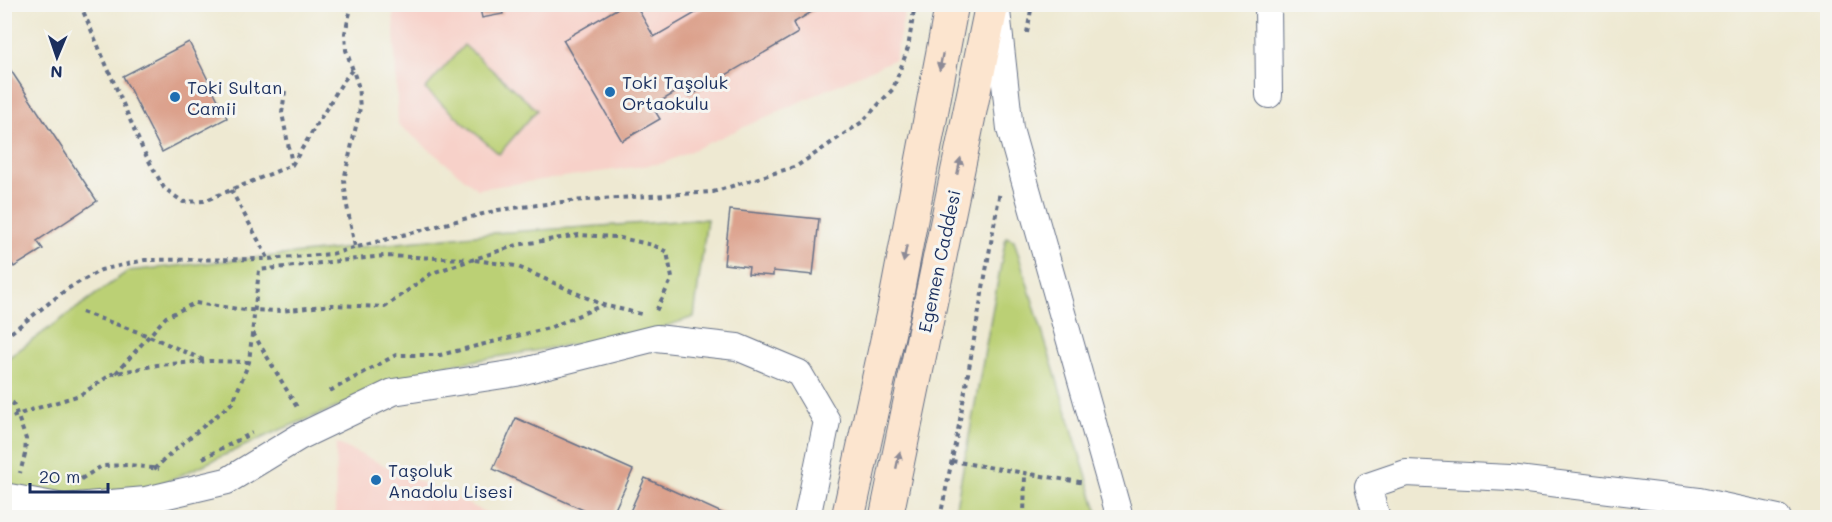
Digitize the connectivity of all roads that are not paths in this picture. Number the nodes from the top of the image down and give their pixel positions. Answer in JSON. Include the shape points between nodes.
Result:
{"nodes":[{"id":1,"x":952,"y":4,"type":"edge"},
{"id":2,"x":994,"y":4,"type":"edge"},
{"id":3,"x":1268,"y":4,"type":"edge"},
{"id":4,"x":1269,"y":95,"type":"dead end"},
{"id":5,"x":4,"y":496,"type":"edge"},
{"id":6,"x":807,"y":518,"type":"edge"},
{"id":7,"x":848,"y":518,"type":"edge"},
{"id":8,"x":886,"y":518,"type":"edge"},
{"id":9,"x":1120,"y":518,"type":"edge"},
{"id":10,"x":1377,"y":518,"type":"edge"},
{"id":11,"x":1778,"y":518,"type":"edge"}],
"edges":[{"from":1,"to":7,"type":"main road","name":"Egemen Caddesi","one_way":true,"via":[[896,299]]},
{"from":8,"to":2,"type":"main road","name":"Egemen Caddesi","one_way":true},
{"from":2,"to":9,"type":"street","via":[[1010,129]]},
{"from":3,"to":4,"type":"street"},
{"from":5,"to":6,"type":"street","via":[[63,507],[146,500],[227,481],[311,432],[393,393],[516,373],[652,328],[656,338],[737,347],[799,373],[827,421]]},
{"from":10,"to":11,"type":"street","via":[[1368,486],[1406,473],[1522,480],[1699,501]]}]}
